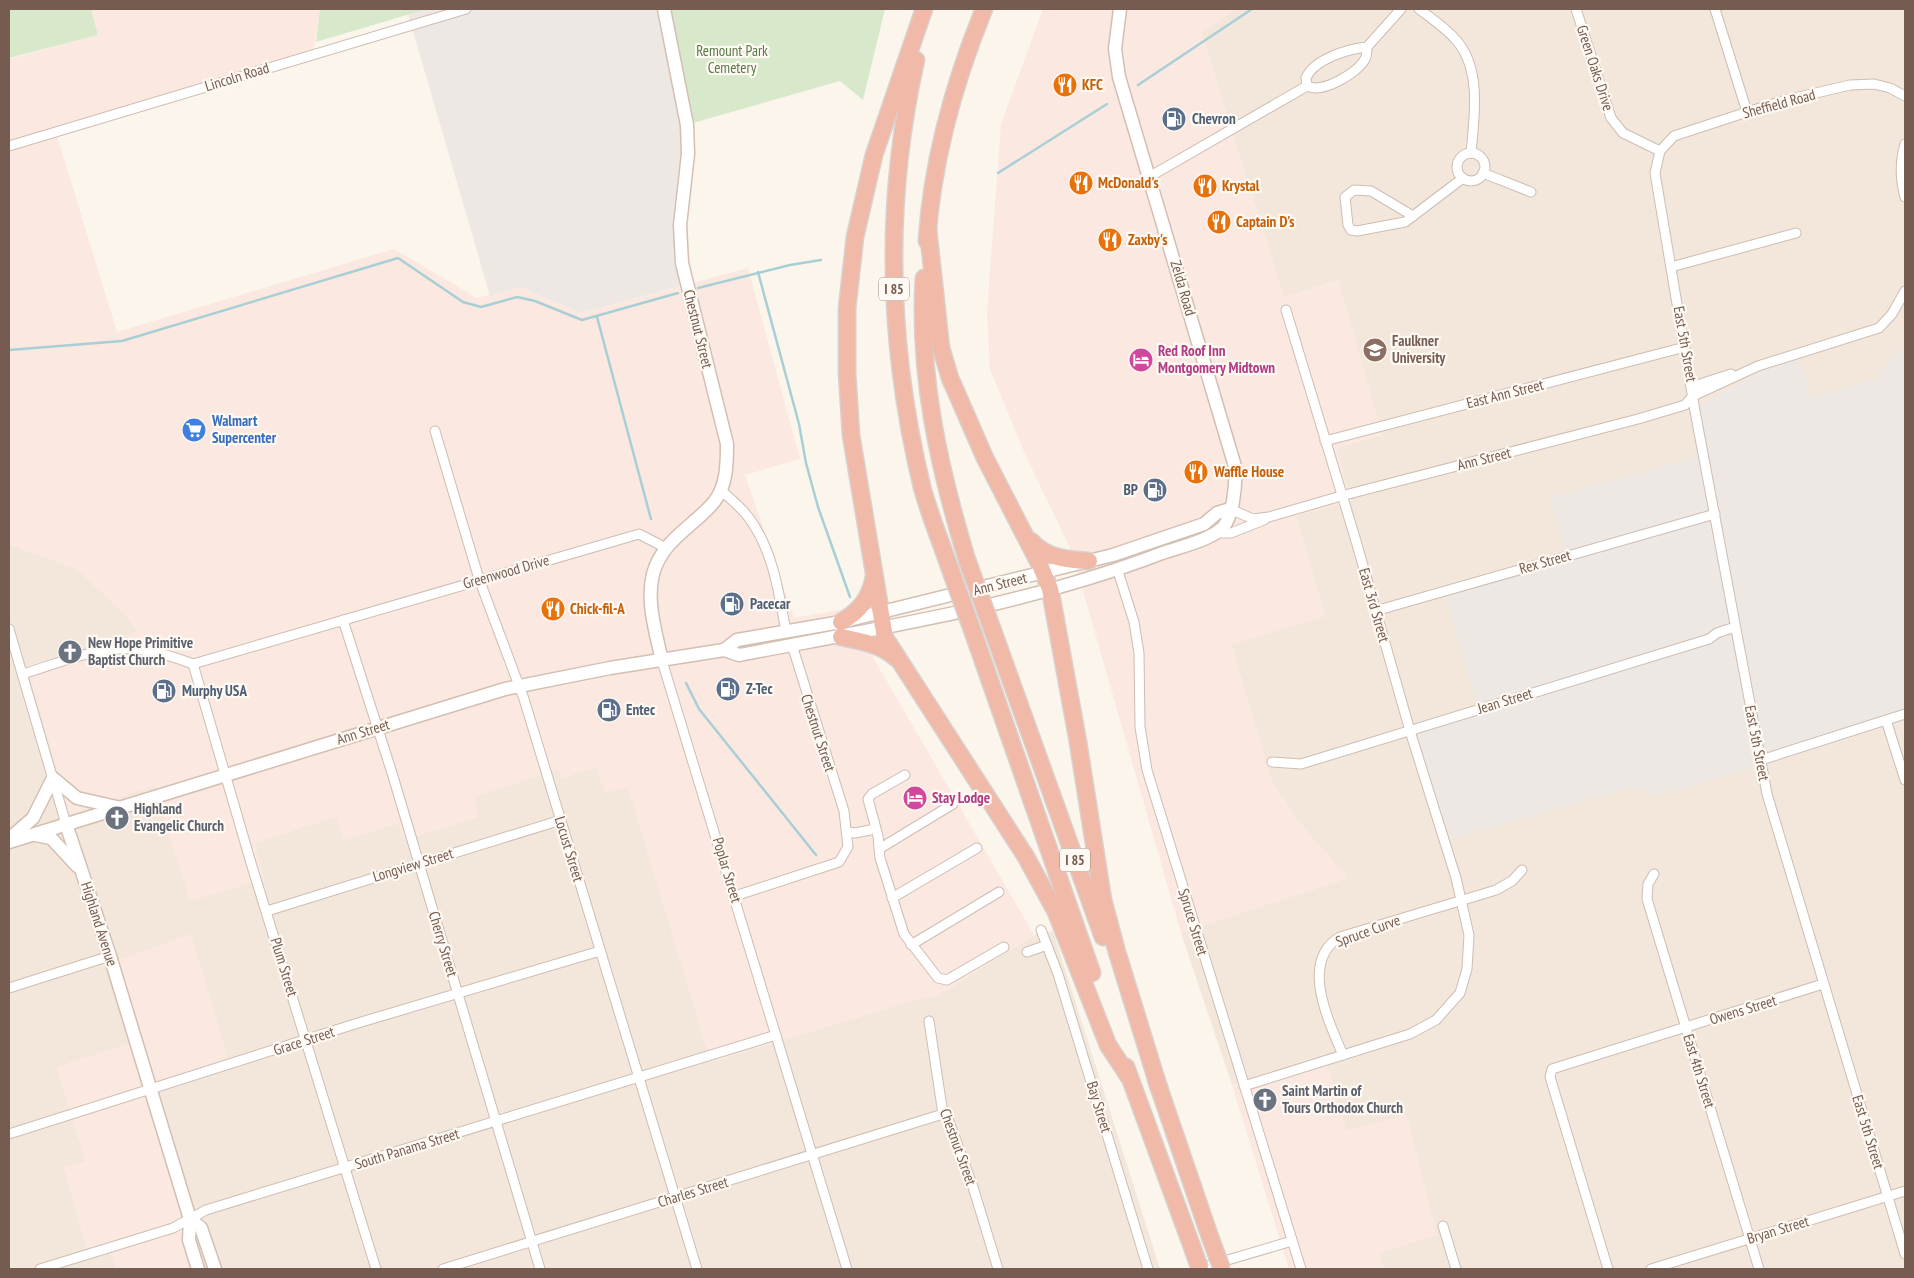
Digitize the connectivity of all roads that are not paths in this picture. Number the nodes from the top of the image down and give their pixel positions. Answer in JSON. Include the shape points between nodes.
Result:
{"nodes":[{"id":1,"x":466,"y":9,"type":"edge"},
{"id":2,"x":664,"y":9,"type":"edge"},
{"id":3,"x":926,"y":9,"type":"edge"},
{"id":4,"x":984,"y":9,"type":"edge"},
{"id":5,"x":1120,"y":9,"type":"edge"},
{"id":6,"x":1401,"y":9,"type":"edge"},
{"id":7,"x":1419,"y":9,"type":"edge"},
{"id":8,"x":1576,"y":9,"type":"edge"},
{"id":9,"x":1715,"y":9,"type":"edge"},
{"id":10,"x":1367,"y":47,"type":"junction"},
{"id":11,"x":1307,"y":86,"type":"junction"},
{"id":12,"x":1905,"y":96,"type":"edge"},
{"id":13,"x":1747,"y":112,"type":"junction"},
{"id":14,"x":1905,"y":144,"type":"edge"},
{"id":15,"x":9,"y":146,"type":"edge"},
{"id":16,"x":1660,"y":151,"type":"junction"},
{"id":17,"x":1471,"y":153,"type":"junction"},
{"id":18,"x":1483,"y":173,"type":"junction"},
{"id":19,"x":1149,"y":177,"type":"junction"},
{"id":20,"x":1463,"y":178,"type":"junction"},
{"id":21,"x":1531,"y":192,"type":"dead end"},
{"id":22,"x":1905,"y":197,"type":"edge"},
{"id":23,"x":1413,"y":216,"type":"junction"},
{"id":24,"x":928,"y":230,"type":"junction"},
{"id":25,"x":1796,"y":233,"type":"dead end"},
{"id":26,"x":1671,"y":268,"type":"junction"},
{"id":27,"x":1905,"y":291,"type":"edge"},
{"id":28,"x":1286,"y":310,"type":"dead end"},
{"id":29,"x":1685,"y":347,"type":"junction"},
{"id":30,"x":1694,"y":396,"type":"junction"},
{"id":31,"x":435,"y":431,"type":"dead end"},
{"id":32,"x":1325,"y":441,"type":"junction"},
{"id":33,"x":721,"y":490,"type":"junction"},
{"id":34,"x":1341,"y":496,"type":"junction"},
{"id":35,"x":1230,"y":509,"type":"junction"},
{"id":36,"x":1715,"y":514,"type":"junction"},
{"id":37,"x":1271,"y":517,"type":"junction"},
{"id":38,"x":1215,"y":533,"type":"junction"},
{"id":39,"x":1027,"y":537,"type":"junction"},
{"id":40,"x":666,"y":548,"type":"junction"},
{"id":41,"x":1089,"y":561,"type":"junction"},
{"id":42,"x":1117,"y":568,"type":"junction"},
{"id":43,"x":875,"y":572,"type":"junction"},
{"id":44,"x":1044,"y":573,"type":"junction"},
{"id":45,"x":479,"y":579,"type":"junction"},
{"id":46,"x":1050,"y":589,"type":"junction"},
{"id":47,"x":1375,"y":611,"type":"junction"},
{"id":48,"x":882,"y":612,"type":"junction"},
{"id":49,"x":344,"y":620,"type":"junction"},
{"id":50,"x":1735,"y":627,"type":"junction"},
{"id":51,"x":9,"y":629,"type":"edge"},
{"id":52,"x":841,"y":629,"type":"junction"},
{"id":53,"x":884,"y":629,"type":"junction"},
{"id":54,"x":786,"y":632,"type":"junction"},
{"id":55,"x":792,"y":645,"type":"junction"},
{"id":56,"x":724,"y":650,"type":"junction"},
{"id":57,"x":662,"y":661,"type":"junction"},
{"id":58,"x":900,"y":662,"type":"junction"},
{"id":59,"x":193,"y":664,"type":"junction"},
{"id":60,"x":23,"y":674,"type":"junction"},
{"id":61,"x":520,"y":685,"type":"junction"},
{"id":62,"x":1905,"y":714,"type":"edge"},
{"id":63,"x":1886,"y":720,"type":"junction"},
{"id":64,"x":378,"y":728,"type":"junction"},
{"id":65,"x":1410,"y":731,"type":"junction"},
{"id":66,"x":1761,"y":760,"type":"junction"},
{"id":67,"x":1272,"y":762,"type":"dead end"},
{"id":68,"x":224,"y":773,"type":"junction"},
{"id":69,"x":905,"y":775,"type":"dead end"},
{"id":70,"x":53,"y":778,"type":"junction"},
{"id":71,"x":1905,"y":780,"type":"edge"},
{"id":72,"x":953,"y":804,"type":"dead end"},
{"id":73,"x":121,"y":808,"type":"junction"},
{"id":74,"x":560,"y":820,"type":"junction"},
{"id":75,"x":66,"y":824,"type":"junction"},
{"id":76,"x":875,"y":829,"type":"junction"},
{"id":77,"x":847,"y":832,"type":"junction"},
{"id":78,"x":33,"y":834,"type":"junction"},
{"id":79,"x":9,"y":840,"type":"edge"},
{"id":80,"x":977,"y":848,"type":"dead end"},
{"id":81,"x":879,"y":849,"type":"junction"},
{"id":82,"x":419,"y":864,"type":"junction"},
{"id":83,"x":1522,"y":870,"type":"dead end"},
{"id":84,"x":82,"y":873,"type":"junction"},
{"id":85,"x":1654,"y":874,"type":"dead end"},
{"id":86,"x":999,"y":892,"type":"dead end"},
{"id":87,"x":735,"y":896,"type":"junction"},
{"id":88,"x":892,"y":898,"type":"junction"},
{"id":89,"x":1461,"y":900,"type":"junction"},
{"id":90,"x":266,"y":912,"type":"junction"},
{"id":91,"x":1041,"y":930,"type":"dead end"},
{"id":92,"x":911,"y":945,"type":"junction"},
{"id":93,"x":1047,"y":945,"type":"junction"},
{"id":94,"x":1004,"y":947,"type":"dead end"},
{"id":95,"x":600,"y":951,"type":"junction"},
{"id":96,"x":1027,"y":952,"type":"dead end"},
{"id":97,"x":110,"y":956,"type":"junction"},
{"id":98,"x":1823,"y":984,"type":"junction"},
{"id":99,"x":9,"y":988,"type":"edge"},
{"id":100,"x":458,"y":994,"type":"junction"},
{"id":101,"x":928,"y":1021,"type":"dead end"},
{"id":102,"x":1686,"y":1028,"type":"junction"},
{"id":103,"x":776,"y":1035,"type":"junction"},
{"id":104,"x":306,"y":1041,"type":"junction"},
{"id":105,"x":1343,"y":1055,"type":"junction"},
{"id":106,"x":1129,"y":1077,"type":"junction"},
{"id":107,"x":640,"y":1078,"type":"junction"},
{"id":108,"x":1244,"y":1086,"type":"junction"},
{"id":109,"x":1159,"y":1088,"type":"junction"},
{"id":110,"x":151,"y":1090,"type":"junction"},
{"id":111,"x":943,"y":1114,"type":"junction"},
{"id":112,"x":496,"y":1122,"type":"junction"},
{"id":113,"x":9,"y":1134,"type":"edge"},
{"id":114,"x":812,"y":1156,"type":"junction"},
{"id":115,"x":345,"y":1167,"type":"junction"},
{"id":116,"x":1905,"y":1191,"type":"edge"},
{"id":117,"x":1888,"y":1196,"type":"junction"},
{"id":118,"x":677,"y":1197,"type":"junction"},
{"id":119,"x":190,"y":1219,"type":"junction"},
{"id":120,"x":1443,"y":1226,"type":"dead end"},
{"id":121,"x":1749,"y":1238,"type":"junction"},
{"id":122,"x":1292,"y":1241,"type":"junction"},
{"id":123,"x":531,"y":1242,"type":"junction"},
{"id":124,"x":1905,"y":1254,"type":"edge"},
{"id":125,"x":40,"y":1269,"type":"edge"},
{"id":126,"x":198,"y":1269,"type":"edge"},
{"id":127,"x":215,"y":1269,"type":"edge"},
{"id":128,"x":376,"y":1269,"type":"edge"},
{"id":129,"x":443,"y":1269,"type":"edge"},
{"id":130,"x":540,"y":1269,"type":"edge"},
{"id":131,"x":697,"y":1269,"type":"edge"},
{"id":132,"x":847,"y":1269,"type":"edge"},
{"id":133,"x":998,"y":1269,"type":"edge"},
{"id":134,"x":1148,"y":1269,"type":"edge"},
{"id":135,"x":1198,"y":1269,"type":"edge"},
{"id":136,"x":1222,"y":1269,"type":"edge"},
{"id":137,"x":1301,"y":1269,"type":"edge"},
{"id":138,"x":1456,"y":1269,"type":"edge"},
{"id":139,"x":1608,"y":1269,"type":"edge"},
{"id":140,"x":1651,"y":1269,"type":"edge"},
{"id":141,"x":1759,"y":1269,"type":"edge"}],
"edges":[{"from":1,"to":15,"type":"street","name":"Lincoln Road"},
{"from":2,"to":33,"type":"main road","name":"Chestnut Street","via":[[687,125],[688,154],[680,225],[682,263],[727,444]]},
{"from":3,"to":43,"type":"highway","via":[[874,155],[856,238],[847,309],[852,435]]},
{"from":3,"to":106,"type":"highway","number":"I 85","bridge":true,"via":[[900,150],[895,197],[894,283],[905,408],[923,489],[948,566]]},
{"from":4,"to":24,"type":"highway","number":"I 85","via":[[954,92],[938,157]]},
{"from":5,"to":19,"type":"main road","name":"Zelda Road","via":[[1115,30],[1116,62]]},
{"from":6,"to":10,"type":"street"},
{"from":7,"to":17,"type":"street","via":[[1453,36],[1468,59],[1474,90]]},
{"from":8,"to":16,"type":"street","name":"Green Oaks Drive","via":[[1610,118],[1623,133]]},
{"from":9,"to":13,"type":"street"},
{"from":10,"to":11,"type":"street","via":[[1353,48],[1314,66],[1306,78]]},
{"from":10,"to":11,"type":"street","via":[[1365,59],[1337,82],[1320,89]]},
{"from":11,"to":19,"type":"street"},
{"from":12,"to":13,"type":"street","name":"Sheffield Road","via":[[1874,84],[1850,85]]},
{"from":13,"to":16,"type":"street","name":"Sheffield Road","via":[[1678,134],[1669,139]]},
{"from":14,"to":22,"type":"street","via":[[1901,179]]},
{"from":16,"to":26,"type":"street","name":"East 5th Street","via":[[1655,176]]},
{"from":17,"to":18,"type":"street","via":[[1482,158]]},
{"from":17,"to":20,"type":"street","via":[[1459,162],[1458,171]]},
{"from":18,"to":20,"type":"street","via":[[1476,180]]},
{"from":18,"to":21,"type":"street"},
{"from":19,"to":35,"type":"main road","name":"Zelda Road","via":[[1234,463],[1235,484]]},
{"from":20,"to":23,"type":"street"},
{"from":23,"to":23,"type":"street","via":[[1371,191],[1354,190],[1345,197],[1348,225],[1353,231],[1405,222]]},
{"from":24,"to":39,"type":"highway","via":[[940,348],[986,458]]},
{"from":24,"to":109,"type":"highway","number":"I 85","bridge":true,"via":[[923,326],[926,377],[948,498],[967,560]]},
{"from":25,"to":26,"type":"street"},
{"from":26,"to":29,"type":"street","name":"East 5th Street"},
{"from":27,"to":30,"type":"street","name":"Ann Street","via":[[1892,314],[1878,328],[1747,372]]},
{"from":28,"to":32,"type":"street","name":"East 3rd Street"},
{"from":29,"to":30,"type":"street","name":"East 5th Street"},
{"from":29,"to":32,"type":"street","name":"East Ann Street"},
{"from":30,"to":34,"type":"street","name":"Ann Street","via":[[1685,405],[1638,420]]},
{"from":30,"to":36,"type":"street","name":"East 5th Street"},
{"from":31,"to":45,"type":"street","name":"Locust Street"},
{"from":32,"to":34,"type":"street","name":"East 3rd Street"},
{"from":33,"to":40,"type":"main road","name":"Poplar Street","via":[[715,502]]},
{"from":33,"to":54,"type":"street","via":[[748,517],[763,544],[775,578]]},
{"from":34,"to":37,"type":"street","name":"Ann Street"},
{"from":34,"to":47,"type":"street","name":"East 3rd Street"},
{"from":35,"to":37,"type":"street","name":"Ann Street","via":[[1253,519]]},
{"from":35,"to":38,"type":"main road","name":"Zelda Road","via":[[1229,520]]},
{"from":35,"to":41,"type":"main road","name":"Ann Street","via":[[1204,524]]},
{"from":36,"to":47,"type":"street","name":"Rex Street"},
{"from":36,"to":50,"type":"street","name":"East 5th Street"},
{"from":37,"to":38,"type":"street","name":"Ann Street","via":[[1231,533]]},
{"from":38,"to":42,"type":"main road","name":"Ann Street"},
{"from":39,"to":41,"type":"highway","via":[[1046,553]]},
{"from":39,"to":44,"type":"highway"},
{"from":40,"to":45,"type":"street","name":"Greenwood Drive","via":[[639,534]]},
{"from":40,"to":57,"type":"main road","name":"Poplar Street","via":[[653,574],[651,602]]},
{"from":41,"to":44,"type":"main road","name":"Ann Street"},
{"from":42,"to":46,"type":"main road","name":"Ann Street"},
{"from":42,"to":108,"type":"street","name":"Spruce Street","via":[[1140,653],[1140,727],[1147,770]]},
{"from":43,"to":48,"type":"highway"},
{"from":43,"to":52,"type":"highway","via":[[864,603]]},
{"from":44,"to":46,"type":"highway"},
{"from":44,"to":48,"type":"main road","name":"Ann Street"},
{"from":45,"to":49,"type":"street","name":"Greenwood Drive"},
{"from":45,"to":61,"type":"street","name":"Locust Street"},
{"from":46,"to":53,"type":"main road","name":"Ann Street"},
{"from":46,"to":109,"type":"highway","via":[[1103,900]]},
{"from":47,"to":65,"type":"street","name":"East 3rd Street"},
{"from":48,"to":52,"type":"main road","name":"Ann Street"},
{"from":48,"to":53,"type":"highway"},
{"from":49,"to":59,"type":"street","name":"Greenwood Drive"},
{"from":49,"to":64,"type":"street","name":"Cherry Street"},
{"from":50,"to":65,"type":"street","name":"Jean Street","via":[[1717,632],[1709,639]]},
{"from":50,"to":66,"type":"street","name":"East 5th Street"},
{"from":51,"to":60,"type":"street","name":"Highland Avenue"},
{"from":52,"to":53,"type":"main road","name":"Ann Street"},
{"from":52,"to":54,"type":"main road","name":"Ann Street"},
{"from":52,"to":55,"type":"main road","name":"Ann Street"},
{"from":52,"to":58,"type":"highway","via":[[887,650]]},
{"from":53,"to":58,"type":"highway","via":[[885,638]]},
{"from":54,"to":56,"type":"main road","name":"Ann Street","via":[[737,640]]},
{"from":55,"to":56,"type":"main road","name":"Ann Street","via":[[739,655]]},
{"from":55,"to":77,"type":"street","name":"Chestnut Street"},
{"from":56,"to":57,"type":"main road","name":"Ann Street"},
{"from":57,"to":61,"type":"main road","name":"Ann Street"},
{"from":57,"to":87,"type":"street","name":"Poplar Street"},
{"from":58,"to":106,"type":"highway","via":[[1026,857],[1056,912],[1108,1045]]},
{"from":59,"to":60,"type":"street","via":[[161,653],[117,649],[80,656]]},
{"from":59,"to":68,"type":"street","name":"Plum Street"},
{"from":60,"to":70,"type":"street","name":"Highland Avenue"},
{"from":61,"to":64,"type":"main road","name":"Ann Street"},
{"from":61,"to":74,"type":"street","name":"Locust Street"},
{"from":62,"to":63,"type":"street"},
{"from":63,"to":66,"type":"street"},
{"from":63,"to":71,"type":"street"},
{"from":64,"to":68,"type":"main road","name":"Ann Street"},
{"from":64,"to":82,"type":"street","name":"Cherry Street"},
{"from":65,"to":67,"type":"street","name":"Jean Street","via":[[1301,764]]},
{"from":65,"to":89,"type":"street","name":"East 3rd Street"},
{"from":66,"to":98,"type":"street","name":"East 5th Street","via":[[1771,811]]},
{"from":68,"to":73,"type":"main road","name":"Ann Street"},
{"from":68,"to":90,"type":"street","name":"Plum Street"},
{"from":69,"to":76,"type":"street","via":[[870,796],[868,802]]},
{"from":70,"to":73,"type":"main road","via":[[77,798]]},
{"from":70,"to":75,"type":"street","name":"Highland Avenue"},
{"from":70,"to":79,"type":"main road","via":[[33,818]]},
{"from":72,"to":81,"type":"street"},
{"from":73,"to":75,"type":"main road","name":"Ann Street"},
{"from":74,"to":82,"type":"street","name":"Longview Street"},
{"from":74,"to":95,"type":"street","name":"Locust Street"},
{"from":75,"to":78,"type":"main road","name":"Ann Street"},
{"from":75,"to":84,"type":"main road","name":"Highland Avenue"},
{"from":76,"to":77,"type":"street"},
{"from":76,"to":81,"type":"street"},
{"from":77,"to":87,"type":"street","name":"Chestnut Street","via":[[848,847],[838,862]]},
{"from":78,"to":79,"type":"main road","name":"Ann Street"},
{"from":78,"to":84,"type":"main road","via":[[51,838]]},
{"from":80,"to":88,"type":"street"},
{"from":81,"to":88,"type":"street"},
{"from":82,"to":90,"type":"street","name":"Longview Street"},
{"from":82,"to":100,"type":"street","name":"Cherry Street"},
{"from":83,"to":89,"type":"street","name":"Spruce Curve","via":[[1512,882],[1496,890]]},
{"from":84,"to":97,"type":"main road","name":"Highland Avenue"},
{"from":85,"to":102,"type":"street","name":"East 4th Street","via":[[1648,884],[1647,899]]},
{"from":86,"to":92,"type":"street"},
{"from":87,"to":103,"type":"street","name":"Poplar Street"},
{"from":88,"to":92,"type":"street"},
{"from":89,"to":105,"type":"street","via":[[1470,956],[1464,981],[1453,1003],[1420,1031]]},
{"from":89,"to":105,"type":"street","name":"Spruce Curve","via":[[1340,937],[1329,945],[1320,960],[1318,976]]},
{"from":90,"to":104,"type":"street","name":"Plum Street"},
{"from":91,"to":93,"type":"street","name":"Bay Street"},
{"from":92,"to":94,"type":"street","via":[[938,978],[947,980]]},
{"from":93,"to":96,"type":"street"},
{"from":93,"to":134,"type":"street","name":"Bay Street"},
{"from":95,"to":100,"type":"street","name":"Grace Street"},
{"from":95,"to":107,"type":"street","name":"Locust Street"},
{"from":97,"to":99,"type":"street"},
{"from":97,"to":110,"type":"main road","name":"Highland Avenue"},
{"from":98,"to":102,"type":"street","name":"Owens Street"},
{"from":98,"to":117,"type":"street","name":"East 5th Street"},
{"from":100,"to":104,"type":"street","name":"Grace Street"},
{"from":100,"to":112,"type":"street","name":"Cherry Street"},
{"from":101,"to":111,"type":"street","name":"Chestnut Street"},
{"from":102,"to":121,"type":"street","name":"East 4th Street"},
{"from":102,"to":139,"type":"street","name":"Owens Street","via":[[1550,1072]]},
{"from":103,"to":107,"type":"street","name":"South Panama Street"},
{"from":103,"to":114,"type":"street","name":"Poplar Street"},
{"from":104,"to":110,"type":"street","name":"Grace Street"},
{"from":104,"to":115,"type":"street","name":"Plum Street"},
{"from":105,"to":108,"type":"street"},
{"from":106,"to":135,"type":"highway","number":"I 85","bridge":true},
{"from":107,"to":112,"type":"street","name":"South Panama Street"},
{"from":107,"to":118,"type":"street","name":"Locust Street"},
{"from":108,"to":122,"type":"street","name":"Spruce Street"},
{"from":109,"to":136,"type":"highway","number":"I 85","bridge":true},
{"from":110,"to":113,"type":"street","name":"Grace Street"},
{"from":110,"to":119,"type":"main road","name":"Highland Avenue"},
{"from":111,"to":114,"type":"street","name":"Charles Street"},
{"from":111,"to":133,"type":"street","name":"Chestnut Street","via":[[970,1178]]},
{"from":112,"to":115,"type":"street","name":"South Panama Street"},
{"from":112,"to":123,"type":"street","name":"Cherry Street"},
{"from":114,"to":118,"type":"street","name":"Charles Street"},
{"from":114,"to":132,"type":"street","name":"Poplar Street"},
{"from":115,"to":119,"type":"street","name":"South Panama Street","via":[[206,1210]]},
{"from":115,"to":128,"type":"street","name":"Plum Street"},
{"from":116,"to":117,"type":"street","name":"Bryan Street"},
{"from":117,"to":121,"type":"street","name":"Bryan Street"},
{"from":117,"to":124,"type":"street","name":"East 5th Street"},
{"from":118,"to":123,"type":"street","name":"Charles Street"},
{"from":118,"to":131,"type":"street","name":"Locust Street"},
{"from":119,"to":125,"type":"street","name":"South Panama Street","via":[[173,1228]]},
{"from":119,"to":126,"type":"main road","name":"Highland Avenue","via":[[189,1240]]},
{"from":119,"to":127,"type":"main road","name":"Highland Avenue","via":[[201,1228]]},
{"from":120,"to":138,"type":"street"},
{"from":121,"to":140,"type":"street","name":"Bryan Street"},
{"from":121,"to":141,"type":"street","name":"East 4th Street"},
{"from":122,"to":135,"type":"street"},
{"from":122,"to":137,"type":"street","name":"Spruce Street"},
{"from":123,"to":129,"type":"street","name":"Charles Street"},
{"from":123,"to":130,"type":"street","name":"Cherry Street"}]}
